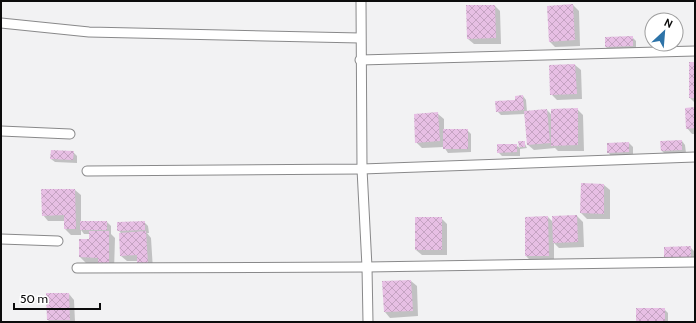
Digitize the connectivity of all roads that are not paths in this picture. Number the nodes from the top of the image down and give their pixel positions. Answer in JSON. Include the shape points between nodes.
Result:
{"nodes":[{"id":1,"x":361,"y":1,"type":"edge"},
{"id":2,"x":1,"y":23,"type":"edge"},
{"id":3,"x":360,"y":38,"type":"junction"},
{"id":4,"x":695,"y":51,"type":"edge"},
{"id":5,"x":360,"y":60,"type":"junction"},
{"id":6,"x":1,"y":131,"type":"edge"},
{"id":7,"x":70,"y":134,"type":"dead end"},
{"id":8,"x":695,"y":157,"type":"edge"},
{"id":9,"x":362,"y":169,"type":"junction"},
{"id":10,"x":87,"y":171,"type":"dead end"},
{"id":11,"x":1,"y":239,"type":"edge"},
{"id":12,"x":58,"y":241,"type":"dead end"},
{"id":13,"x":695,"y":262,"type":"edge"},
{"id":14,"x":367,"y":266,"type":"junction"},
{"id":15,"x":77,"y":268,"type":"dead end"},
{"id":16,"x":368,"y":322,"type":"edge"}],
"edges":[{"from":1,"to":3,"type":"street"},
{"from":2,"to":3,"type":"street","via":[[89,32]]},
{"from":3,"to":5,"type":"street"},
{"from":4,"to":5,"type":"street"},
{"from":5,"to":9,"type":"street"},
{"from":6,"to":7,"type":"street"},
{"from":8,"to":9,"type":"street"},
{"from":9,"to":10,"type":"street"},
{"from":9,"to":14,"type":"street"},
{"from":11,"to":12,"type":"street"},
{"from":13,"to":14,"type":"street"},
{"from":14,"to":15,"type":"street"},
{"from":14,"to":16,"type":"street"}]}
